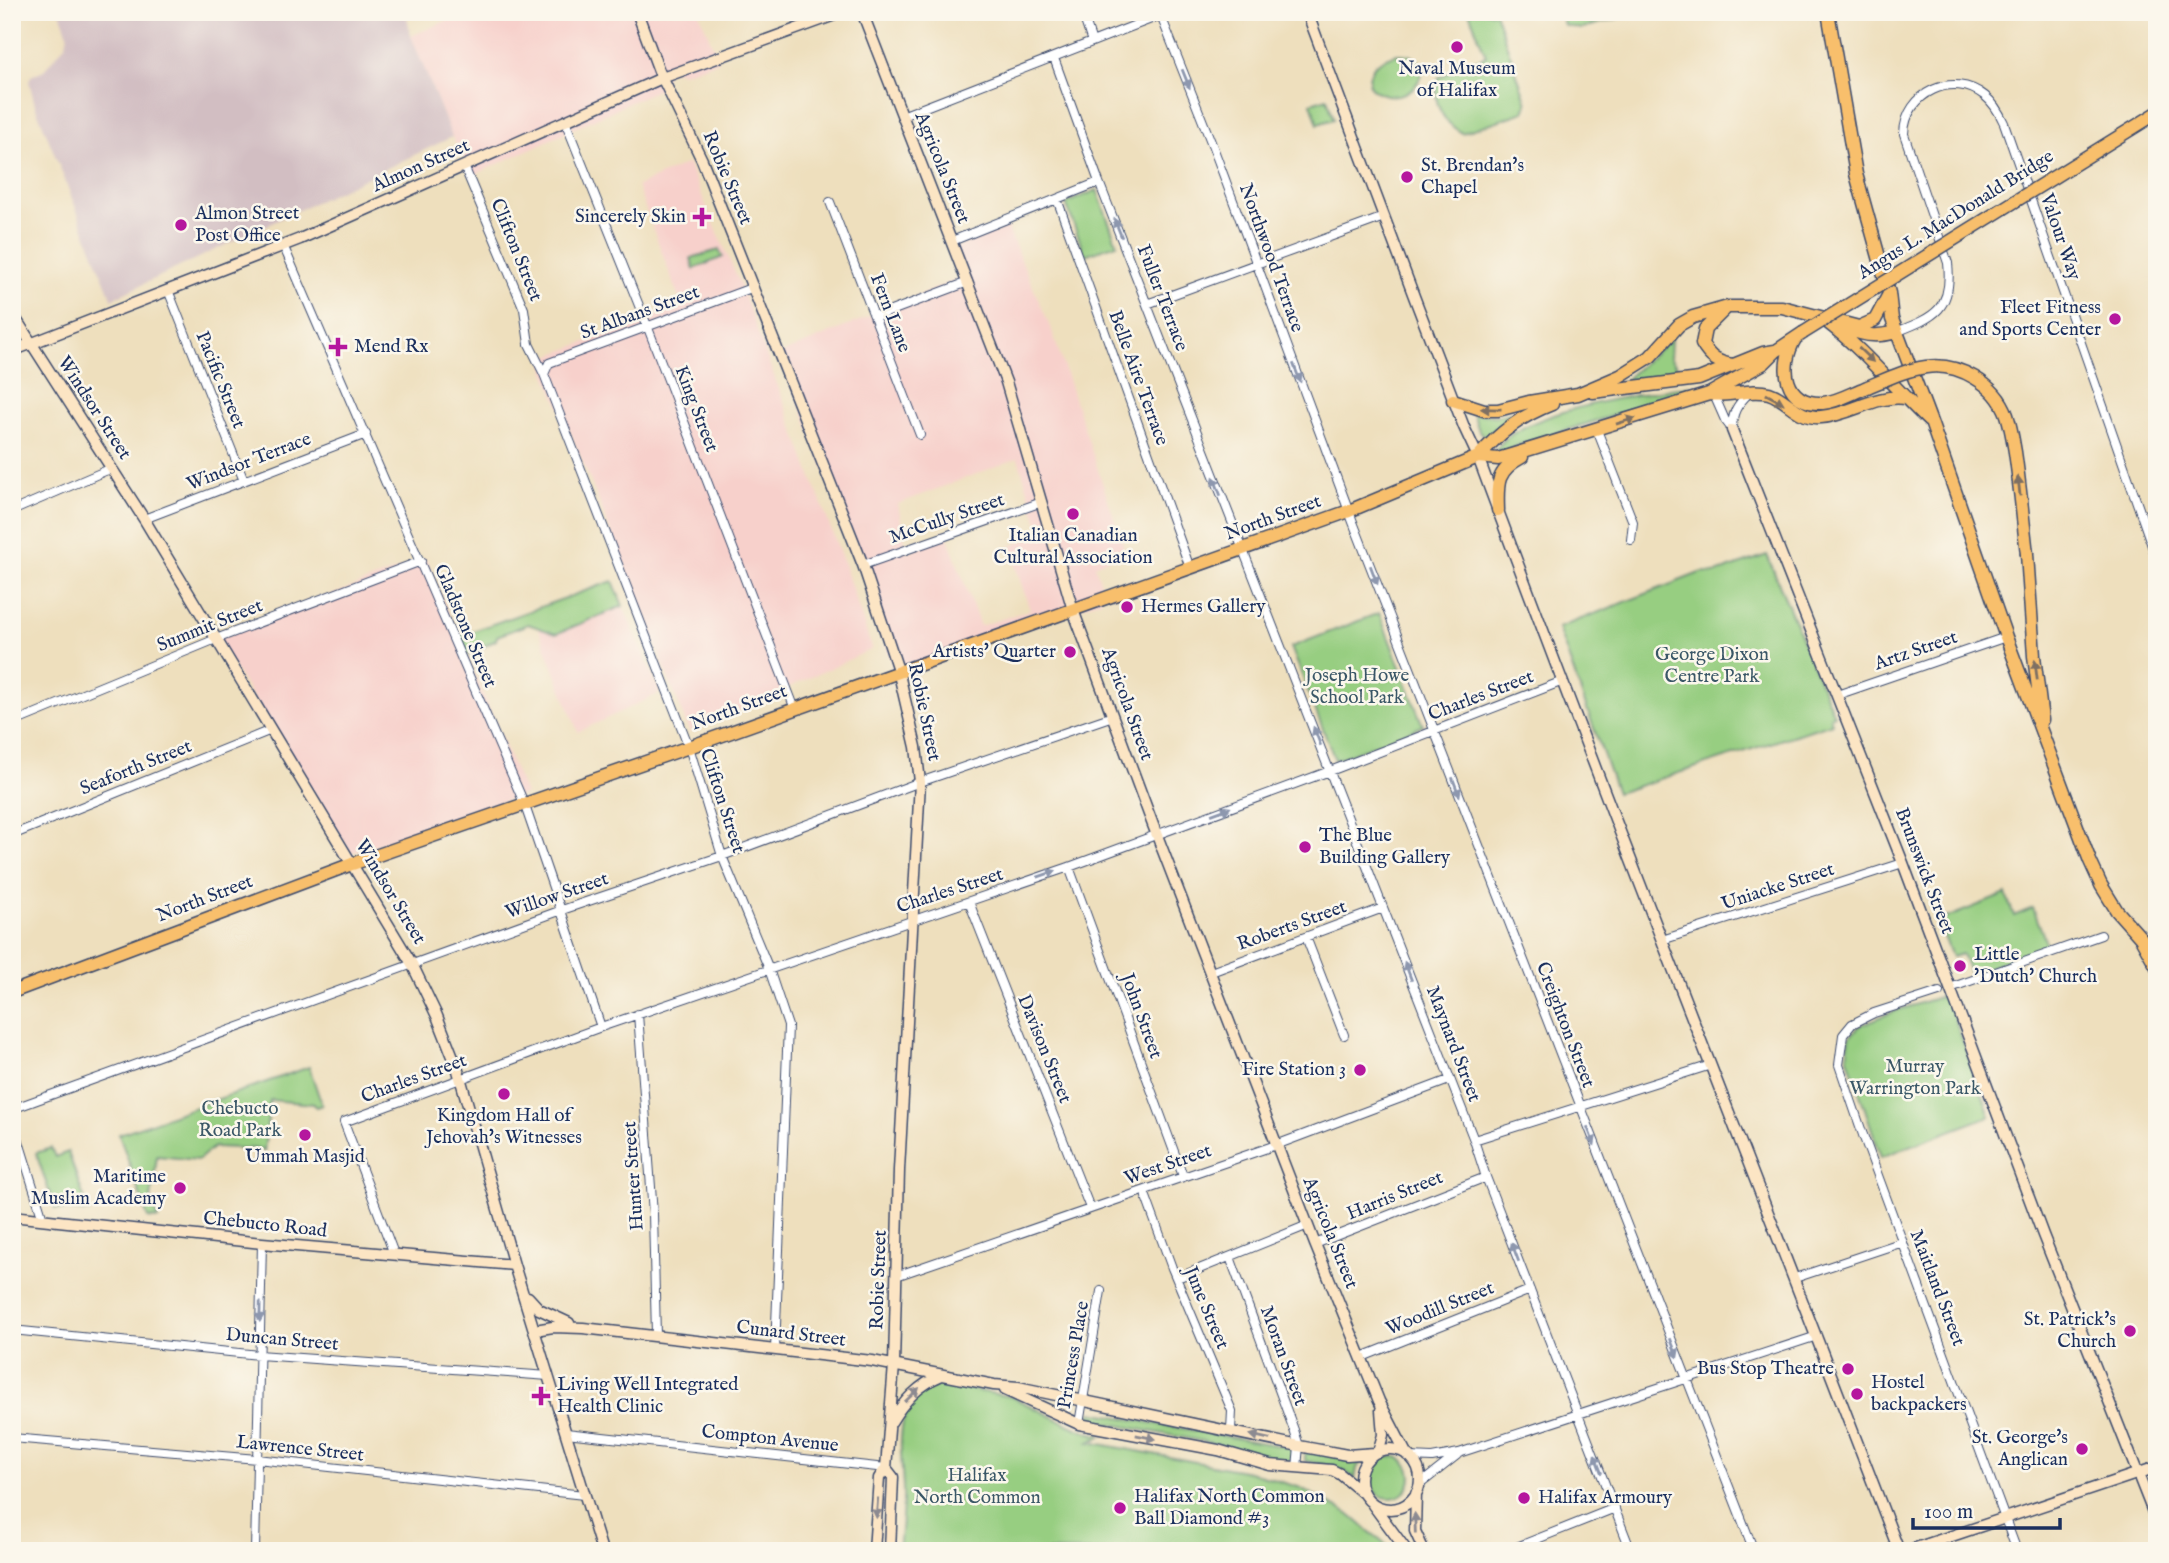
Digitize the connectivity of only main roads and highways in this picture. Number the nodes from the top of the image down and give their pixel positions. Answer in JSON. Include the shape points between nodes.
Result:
{"nodes":[{"id":1,"x":1828,"y":12,"type":"edge"},
{"id":2,"x":2157,"y":113,"type":"edge"},
{"id":3,"x":1889,"y":293,"type":"junction"},
{"id":4,"x":1728,"y":307,"type":"junction"},
{"id":5,"x":1821,"y":317,"type":"junction"},
{"id":6,"x":1896,"y":331,"type":"junction"},
{"id":7,"x":1799,"y":336,"type":"junction"},
{"id":8,"x":1776,"y":351,"type":"junction"},
{"id":9,"x":1737,"y":365,"type":"junction"},
{"id":10,"x":1699,"y":379,"type":"joint"},
{"id":11,"x":1578,"y":394,"type":"junction"},
{"id":12,"x":1712,"y":394,"type":"junction"},
{"id":13,"x":1905,"y":398,"type":"junction"},
{"id":14,"x":1453,"y":400,"type":"road end"},
{"id":15,"x":1933,"y":425,"type":"junction"},
{"id":16,"x":1538,"y":448,"type":"junction"},
{"id":17,"x":1478,"y":457,"type":"junction"},
{"id":18,"x":1498,"y":510,"type":"road end"},
{"id":19,"x":2043,"y":737,"type":"junction"},
{"id":20,"x":2157,"y":967,"type":"edge"},
{"id":21,"x":12,"y":992,"type":"edge"}],
"edges":[{"from":1,"to":3,"type":"main road","via":[[1856,174]]},
{"from":2,"to":7,"type":"main road","name":"Angus L. MacDonald Bridge","bridge":true},
{"from":3,"to":5,"type":"main road","via":[[1875,320],[1868,324],[1859,327]]},
{"from":3,"to":6,"type":"main road"},
{"from":4,"to":5,"type":"main road","via":[[1783,307]]},
{"from":4,"to":9,"type":"main road","via":[[1709,323],[1702,344],[1721,364]]},
{"from":4,"to":11,"type":"main road","via":[[1679,325],[1642,362]]},
{"from":5,"to":6,"type":"main road","via":[[1870,336]]},
{"from":5,"to":13,"type":"main road","one_way":true,"via":[[1869,358]]},
{"from":6,"to":15,"type":"main road"},
{"from":7,"to":8,"type":"main road","name":"Angus L. MacDonald Bridge"},
{"from":19,"to":7,"type":"main road","one_way":true,"bridge":true,"via":[[2018,477],[2007,415],[1997,397],[1970,375],[1927,366],[1836,400],[1811,402],[1800,398],[1787,380],[1785,361]]},
{"from":8,"to":9,"type":"main road","name":"Angus L. MacDonald Bridge"},
{"from":8,"to":12,"type":"main road","name":"Angus L. MacDonald Bridge"},
{"from":9,"to":10,"type":"main road","name":"Angus L. MacDonald Bridge"},
{"from":10,"to":11,"type":"main road","name":"North Street"},
{"from":11,"to":14,"type":"main road","one_way":true,"via":[[1498,411]]},
{"from":11,"to":17,"type":"main road","name":"North Street","via":[[1508,426]]},
{"from":12,"to":13,"type":"main road","one_way":true,"via":[[1769,393],[1801,414],[1818,418],[1881,399]]},
{"from":16,"to":12,"type":"main road","name":"North Street","one_way":true},
{"from":13,"to":15,"type":"main road"},
{"from":15,"to":19,"type":"main road"},
{"from":16,"to":17,"type":"main road","name":"North Street","via":[[1498,459]]},
{"from":16,"to":18,"type":"main road","via":[[1504,470],[1497,482]]},
{"from":17,"to":21,"type":"main road","name":"North Street","via":[[1349,511],[352,863]]},
{"from":19,"to":20,"type":"main road","via":[[2101,885]]}]}
